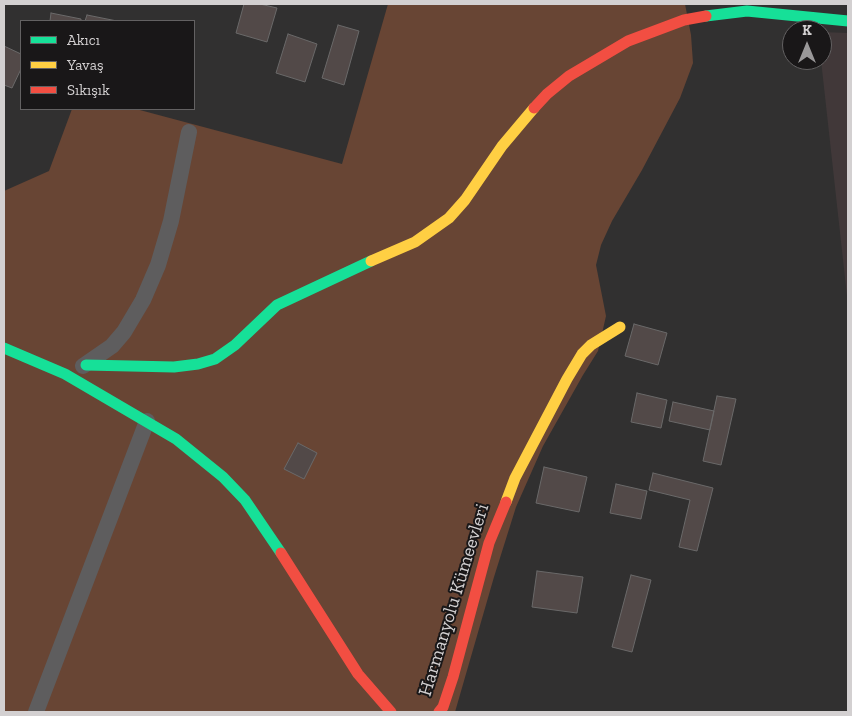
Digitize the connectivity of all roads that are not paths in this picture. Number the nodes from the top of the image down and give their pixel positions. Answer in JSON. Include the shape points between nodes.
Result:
{"nodes":[{"id":1,"x":848,"y":21,"type":"edge"},
{"id":2,"x":189,"y":132,"type":"dead end"},
{"id":3,"x":620,"y":327,"type":"dead end"},
{"id":4,"x":4,"y":348,"type":"edge"},
{"id":5,"x":86,"y":365,"type":"junction"},
{"id":6,"x":65,"y":374,"type":"junction"},
{"id":7,"x":147,"y":421,"type":"junction"},
{"id":8,"x":36,"y":712,"type":"edge"},
{"id":9,"x":391,"y":712,"type":"edge"},
{"id":10,"x":439,"y":712,"type":"edge"}],
"edges":[{"from":1,"to":5,"type":"street","via":[[747,12],[714,14],[684,20],[628,41],[569,76],[547,94],[524,118],[449,218],[415,242],[278,305],[215,359],[174,367]]},
{"from":2,"to":5,"type":"street","via":[[171,221],[158,265],[124,332],[112,346]]},
{"from":3,"to":10,"type":"street","name":"Harmanyolu Kümeevleri","via":[[582,354],[515,478],[489,543],[453,678]]},
{"from":4,"to":6,"type":"street"},
{"from":5,"to":6,"type":"street"},
{"from":6,"to":7,"type":"street"},
{"from":7,"to":8,"type":"street"},
{"from":7,"to":9,"type":"street","via":[[199,456],[245,500],[289,562],[358,674]]}]}
